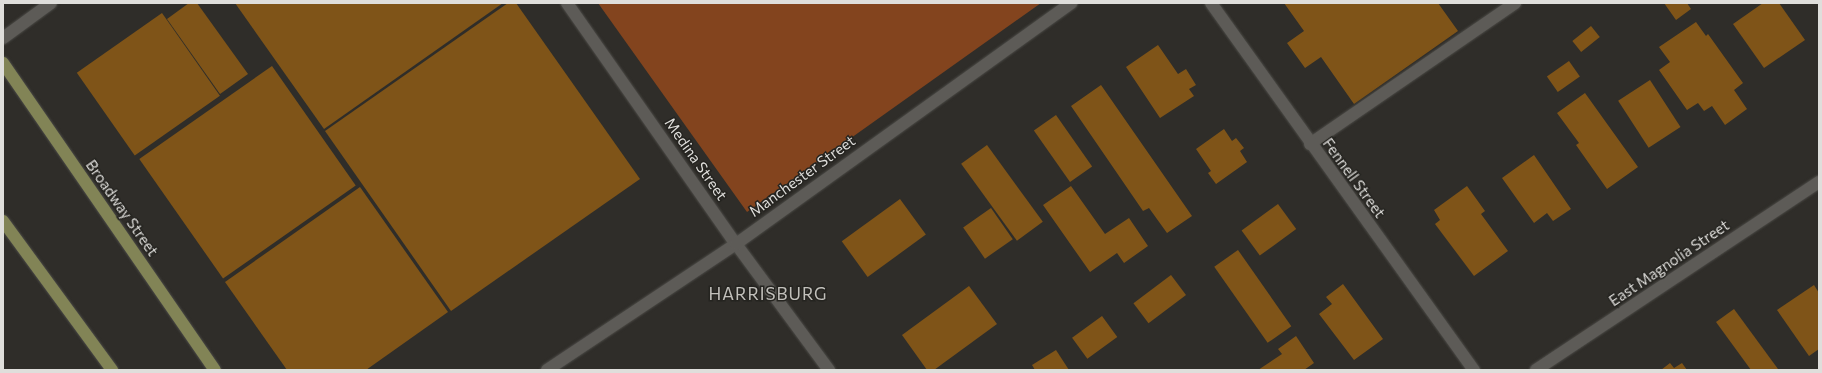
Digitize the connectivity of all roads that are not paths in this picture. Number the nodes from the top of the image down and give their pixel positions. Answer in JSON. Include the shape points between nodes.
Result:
{"nodes":[{"id":1,"x":51,"y":3,"type":"edge"},
{"id":2,"x":567,"y":3,"type":"edge"},
{"id":3,"x":1071,"y":3,"type":"edge"},
{"id":4,"x":1211,"y":3,"type":"edge"},
{"id":5,"x":1515,"y":3,"type":"edge"},
{"id":6,"x":3,"y":38,"type":"edge"},
{"id":7,"x":3,"y":63,"type":"edge"},
{"id":8,"x":1310,"y":144,"type":"junction"},
{"id":9,"x":1819,"y":182,"type":"edge"},
{"id":10,"x":3,"y":221,"type":"edge"},
{"id":11,"x":736,"y":244,"type":"junction"},
{"id":12,"x":112,"y":370,"type":"edge"},
{"id":13,"x":215,"y":370,"type":"edge"},
{"id":14,"x":547,"y":370,"type":"edge"},
{"id":15,"x":829,"y":370,"type":"edge"},
{"id":16,"x":1474,"y":370,"type":"edge"},
{"id":17,"x":1536,"y":370,"type":"edge"}],
"edges":[{"from":1,"to":6,"type":"street"},
{"from":2,"to":11,"type":"street","name":"Medina Street"},
{"from":3,"to":11,"type":"street","name":"Manchester Street"},
{"from":4,"to":8,"type":"street","name":"Fennell Street"},
{"from":5,"to":8,"type":"street"},
{"from":7,"to":13,"type":"main road","name":"Broadway Street"},
{"from":8,"to":16,"type":"street","name":"Fennell Street"},
{"from":9,"to":17,"type":"street","name":"East Magnolia Street"},
{"from":10,"to":12,"type":"main road"},
{"from":11,"to":14,"type":"street","name":"Manchester Street"},
{"from":11,"to":15,"type":"street","name":"Medina Street"}]}
